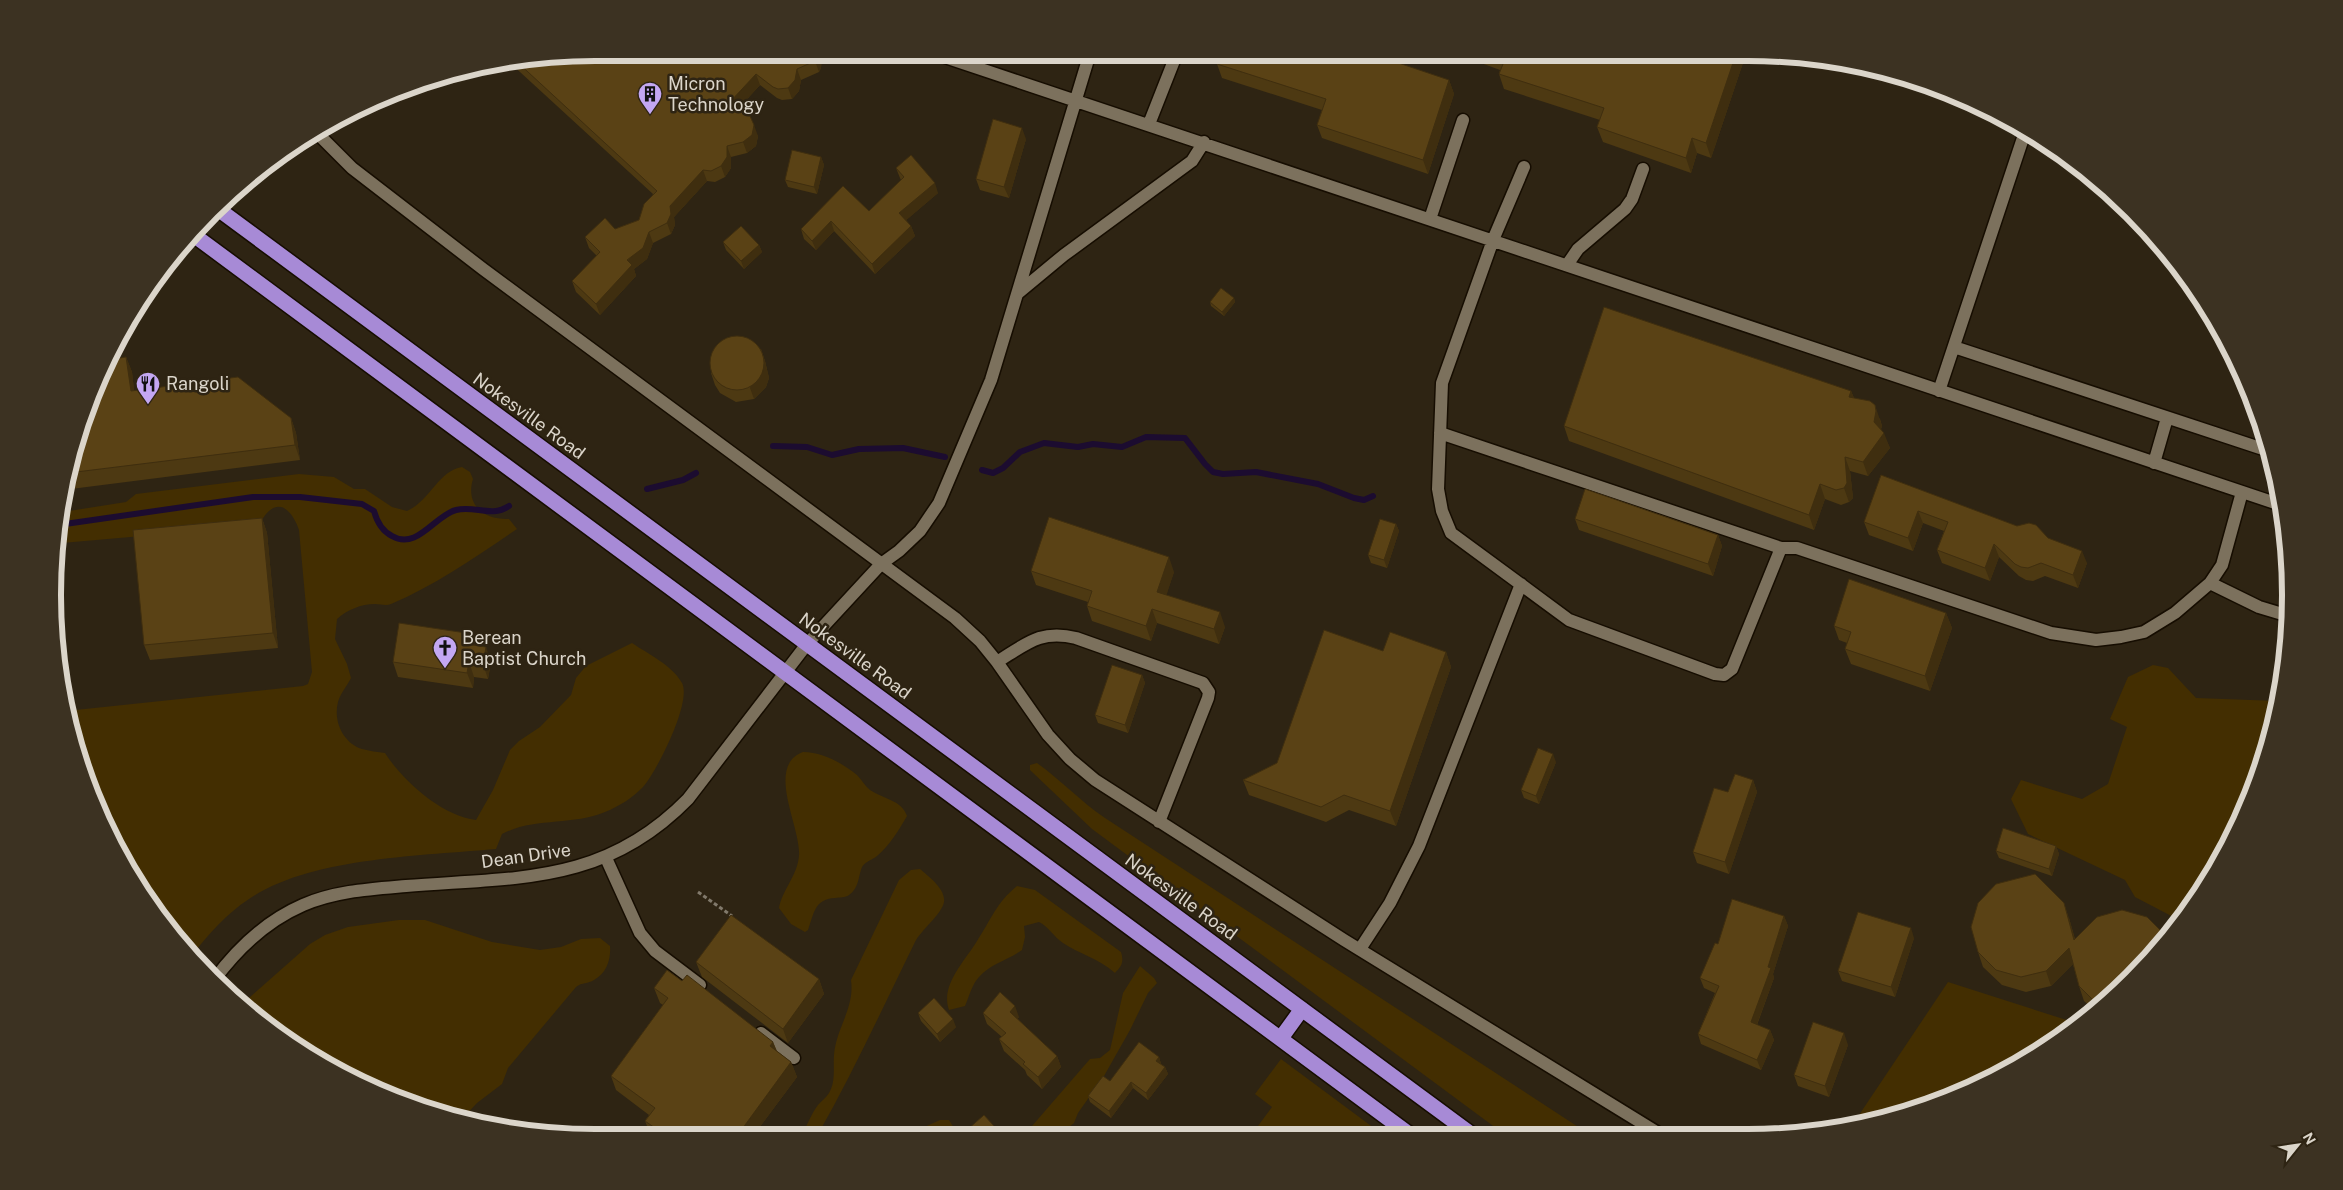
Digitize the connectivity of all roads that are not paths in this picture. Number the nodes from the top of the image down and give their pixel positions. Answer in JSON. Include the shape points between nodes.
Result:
{"nodes":[{"id":1,"x":956,"y":61,"type":"edge"},
{"id":2,"x":1087,"y":61,"type":"edge"},
{"id":3,"x":1174,"y":61,"type":"edge"},
{"id":4,"x":1074,"y":101,"type":"junction"},
{"id":5,"x":1463,"y":120,"type":"dead end"},
{"id":6,"x":1149,"y":124,"type":"junction"},
{"id":7,"x":321,"y":137,"type":"edge"},
{"id":8,"x":2023,"y":138,"type":"edge"},
{"id":9,"x":1204,"y":142,"type":"junction"},
{"id":10,"x":1524,"y":167,"type":"dead end"},
{"id":11,"x":1642,"y":169,"type":"dead end"},
{"id":12,"x":223,"y":213,"type":"edge"},
{"id":13,"x":1430,"y":219,"type":"junction"},
{"id":14,"x":198,"y":238,"type":"edge"},
{"id":15,"x":1493,"y":240,"type":"junction"},
{"id":16,"x":1567,"y":265,"type":"junction"},
{"id":17,"x":1017,"y":294,"type":"junction"},
{"id":18,"x":1954,"y":347,"type":"junction"},
{"id":19,"x":1939,"y":391,"type":"junction"},
{"id":20,"x":2167,"y":418,"type":"junction"},
{"id":21,"x":1440,"y":434,"type":"junction"},
{"id":22,"x":2261,"y":448,"type":"edge"},
{"id":23,"x":2154,"y":463,"type":"junction"},
{"id":24,"x":2242,"y":492,"type":"junction"},
{"id":25,"x":2273,"y":502,"type":"edge"},
{"id":26,"x":1780,"y":548,"type":"junction"},
{"id":27,"x":881,"y":564,"type":"junction"},
{"id":28,"x":1521,"y":584,"type":"junction"},
{"id":29,"x":2210,"y":584,"type":"junction"},
{"id":30,"x":2281,"y":614,"type":"edge"},
{"id":31,"x":807,"y":644,"type":"junction"},
{"id":32,"x":997,"y":662,"type":"junction"},
{"id":33,"x":786,"y":672,"type":"junction"},
{"id":34,"x":1159,"y":822,"type":"junction"},
{"id":35,"x":606,"y":858,"type":"junction"},
{"id":36,"x":1360,"y":950,"type":"junction"},
{"id":37,"x":220,"y":973,"type":"edge"},
{"id":38,"x":710,"y":993,"type":"edge"},
{"id":39,"x":1302,"y":1009,"type":"junction"},
{"id":40,"x":748,"y":1022,"type":"edge"},
{"id":41,"x":1281,"y":1038,"type":"junction"},
{"id":42,"x":794,"y":1058,"type":"dead end"},
{"id":43,"x":1402,"y":1129,"type":"edge"},
{"id":44,"x":1464,"y":1129,"type":"edge"},
{"id":45,"x":1651,"y":1129,"type":"edge"}],
"edges":[{"from":1,"to":4,"type":"street"},
{"from":2,"to":4,"type":"street","name":"Dean Drive"},
{"from":3,"to":6,"type":"street"},
{"from":4,"to":6,"type":"street"},
{"from":4,"to":17,"type":"street","name":"Dean Drive"},
{"from":5,"to":13,"type":"street"},
{"from":6,"to":9,"type":"street"},
{"from":7,"to":27,"type":"street","via":[[352,168],[460,251]]},
{"from":8,"to":18,"type":"street"},
{"from":9,"to":13,"type":"street"},
{"from":9,"to":17,"type":"street","via":[[1192,161],[1064,255]]},
{"from":10,"to":15,"type":"street"},
{"from":11,"to":16,"type":"street","via":[[1632,199],[1625,209],[1578,249]]},
{"from":12,"to":31,"type":"highway","name":"Nokesville Road"},
{"from":13,"to":15,"type":"street"},
{"from":14,"to":33,"type":"highway"},
{"from":15,"to":16,"type":"street"},
{"from":15,"to":21,"type":"street","via":[[1442,383]]},
{"from":16,"to":19,"type":"street"},
{"from":17,"to":27,"type":"street","name":"Dean Drive","via":[[991,380],[939,503],[920,531]]},
{"from":18,"to":19,"type":"street"},
{"from":18,"to":20,"type":"street"},
{"from":19,"to":23,"type":"street"},
{"from":20,"to":22,"type":"street"},
{"from":20,"to":23,"type":"street"},
{"from":21,"to":26,"type":"street"},
{"from":21,"to":28,"type":"street","via":[[1438,489],[1447,527],[1465,545]]},
{"from":23,"to":24,"type":"street"},
{"from":24,"to":25,"type":"street"},
{"from":24,"to":29,"type":"street","via":[[2222,565]]},
{"from":26,"to":28,"type":"street","via":[[1732,669],[1724,675],[1569,620]]},
{"from":26,"to":29,"type":"street","via":[[1797,548],[2051,633],[2096,640],[2144,632],[2175,613]]},
{"from":27,"to":31,"type":"street","name":"Dean Drive"},
{"from":27,"to":32,"type":"street","via":[[955,618]]},
{"from":28,"to":36,"type":"street","via":[[1419,846],[1390,903]]},
{"from":29,"to":30,"type":"street"},
{"from":31,"to":33,"type":"street","name":"Dean Drive"},
{"from":31,"to":39,"type":"highway","name":"Nokesville Road"},
{"from":32,"to":34,"type":"street","via":[[1048,735],[1070,759],[1095,780]]},
{"from":32,"to":34,"type":"street","via":[[1034,639],[1055,634],[1076,638],[1203,683],[1209,692],[1208,698]]},
{"from":33,"to":35,"type":"street","name":"Dean Drive","via":[[688,799],[649,834]]},
{"from":33,"to":41,"type":"highway"},
{"from":34,"to":36,"type":"street"},
{"from":35,"to":37,"type":"street","name":"Dean Drive","via":[[574,869],[531,876],[384,888],[318,899],[265,928]]},
{"from":35,"to":38,"type":"street","via":[[647,942]]},
{"from":36,"to":45,"type":"street"},
{"from":39,"to":41,"type":"highway"},
{"from":39,"to":44,"type":"highway","name":"Nokesville Road"},
{"from":40,"to":42,"type":"street"},
{"from":41,"to":43,"type":"highway"}]}
